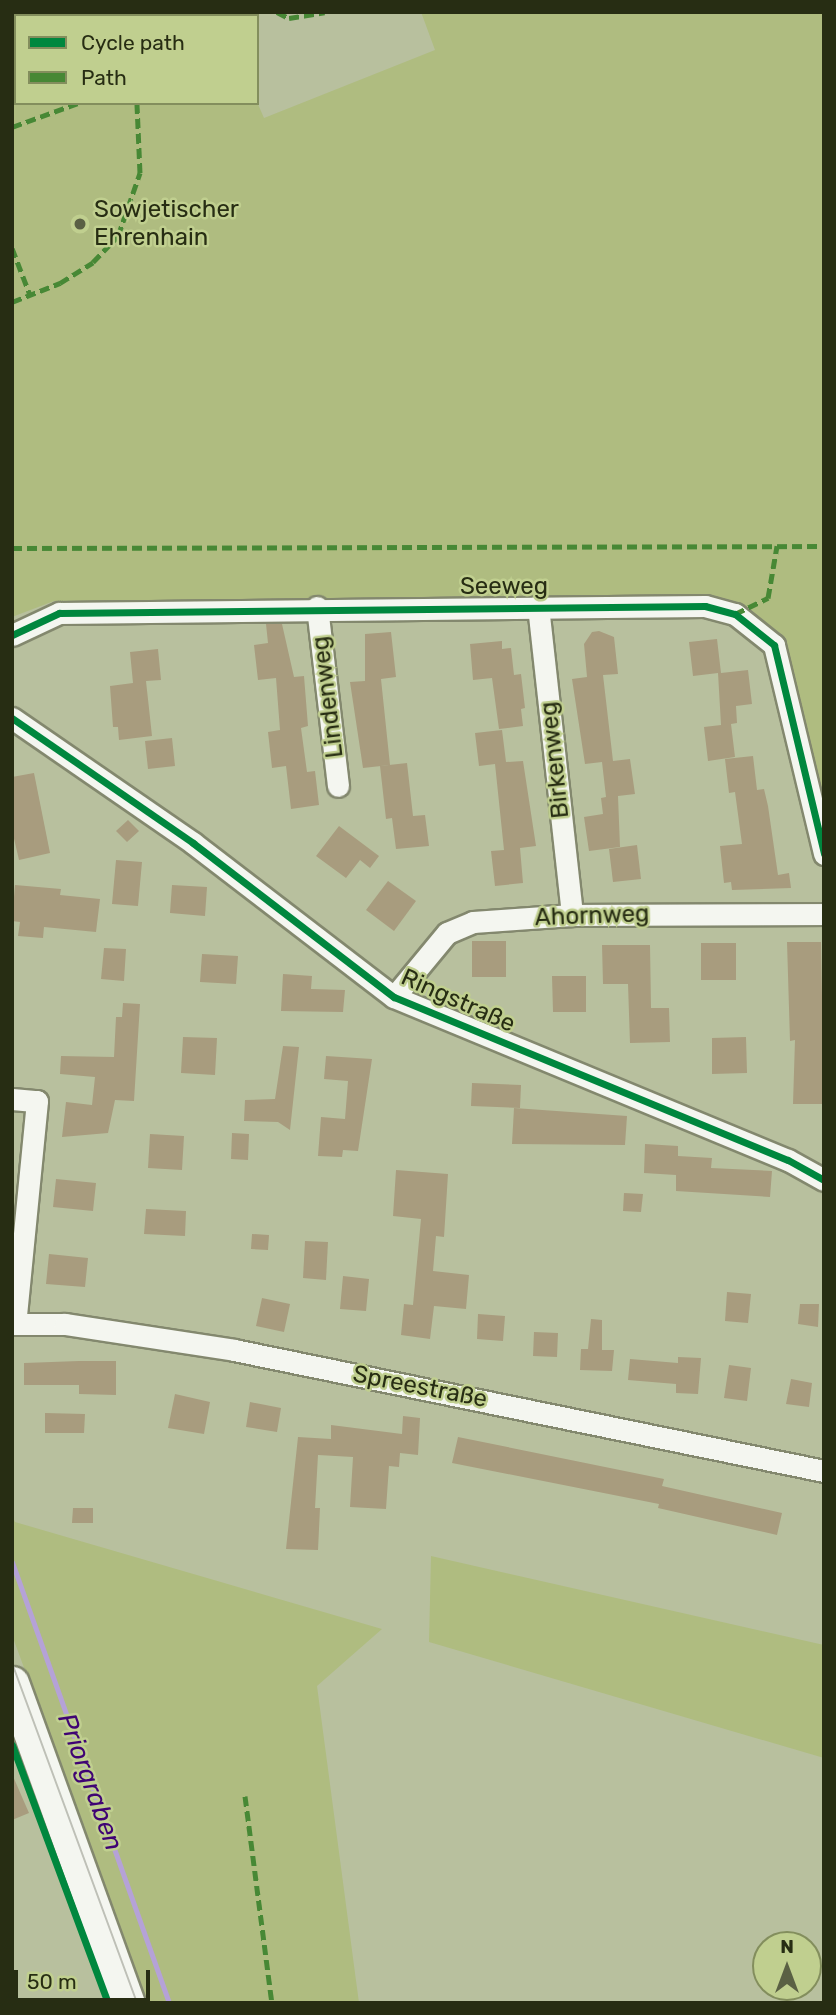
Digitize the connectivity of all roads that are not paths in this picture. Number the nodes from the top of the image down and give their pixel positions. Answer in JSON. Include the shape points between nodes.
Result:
{"nodes":[{"id":1,"x":538,"y":606,"type":"junction"},
{"id":2,"x":317,"y":607,"type":"junction"},
{"id":3,"x":12,"y":635,"type":"edge"},
{"id":4,"x":12,"y":718,"type":"edge"},
{"id":5,"x":338,"y":786,"type":"dead end"},
{"id":6,"x":824,"y":855,"type":"edge"},
{"id":7,"x":824,"y":914,"type":"edge"},
{"id":8,"x":572,"y":915,"type":"junction"},
{"id":9,"x":394,"y":998,"type":"junction"},
{"id":10,"x":12,"y":1099,"type":"edge"},
{"id":11,"x":824,"y":1180,"type":"edge"},
{"id":12,"x":13,"y":1324,"type":"edge"},
{"id":13,"x":824,"y":1471,"type":"edge"},
{"id":14,"x":12,"y":1683,"type":"edge"},
{"id":15,"x":22,"y":1740,"type":"edge"},
{"id":16,"x":128,"y":2003,"type":"edge"}],
"edges":[{"from":1,"to":2,"type":"street","name":"Seeweg"},
{"from":1,"to":6,"type":"street","name":"Seeweg","via":[[705,606],[735,614],[756,626],[774,645]]},
{"from":1,"to":8,"type":"street","name":"Birkenweg"},
{"from":2,"to":3,"type":"street","name":"Seeweg","via":[[59,613]]},
{"from":2,"to":5,"type":"street","name":"Lindenweg"},
{"from":4,"to":9,"type":"street","name":"Ringstraße","via":[[192,843]]},
{"from":7,"to":8,"type":"street","name":"Ahornweg"},
{"from":8,"to":9,"type":"street","name":"Ahornweg","via":[[473,922],[447,933]]},
{"from":9,"to":11,"type":"street","name":"Ringstraße","via":[[788,1160]]},
{"from":10,"to":12,"type":"street","via":[[37,1101]]},
{"from":12,"to":13,"type":"street","name":"Spreestraße","via":[[65,1324],[234,1350]]},
{"from":14,"to":15,"type":"main road"},
{"from":15,"to":16,"type":"main road"}]}
